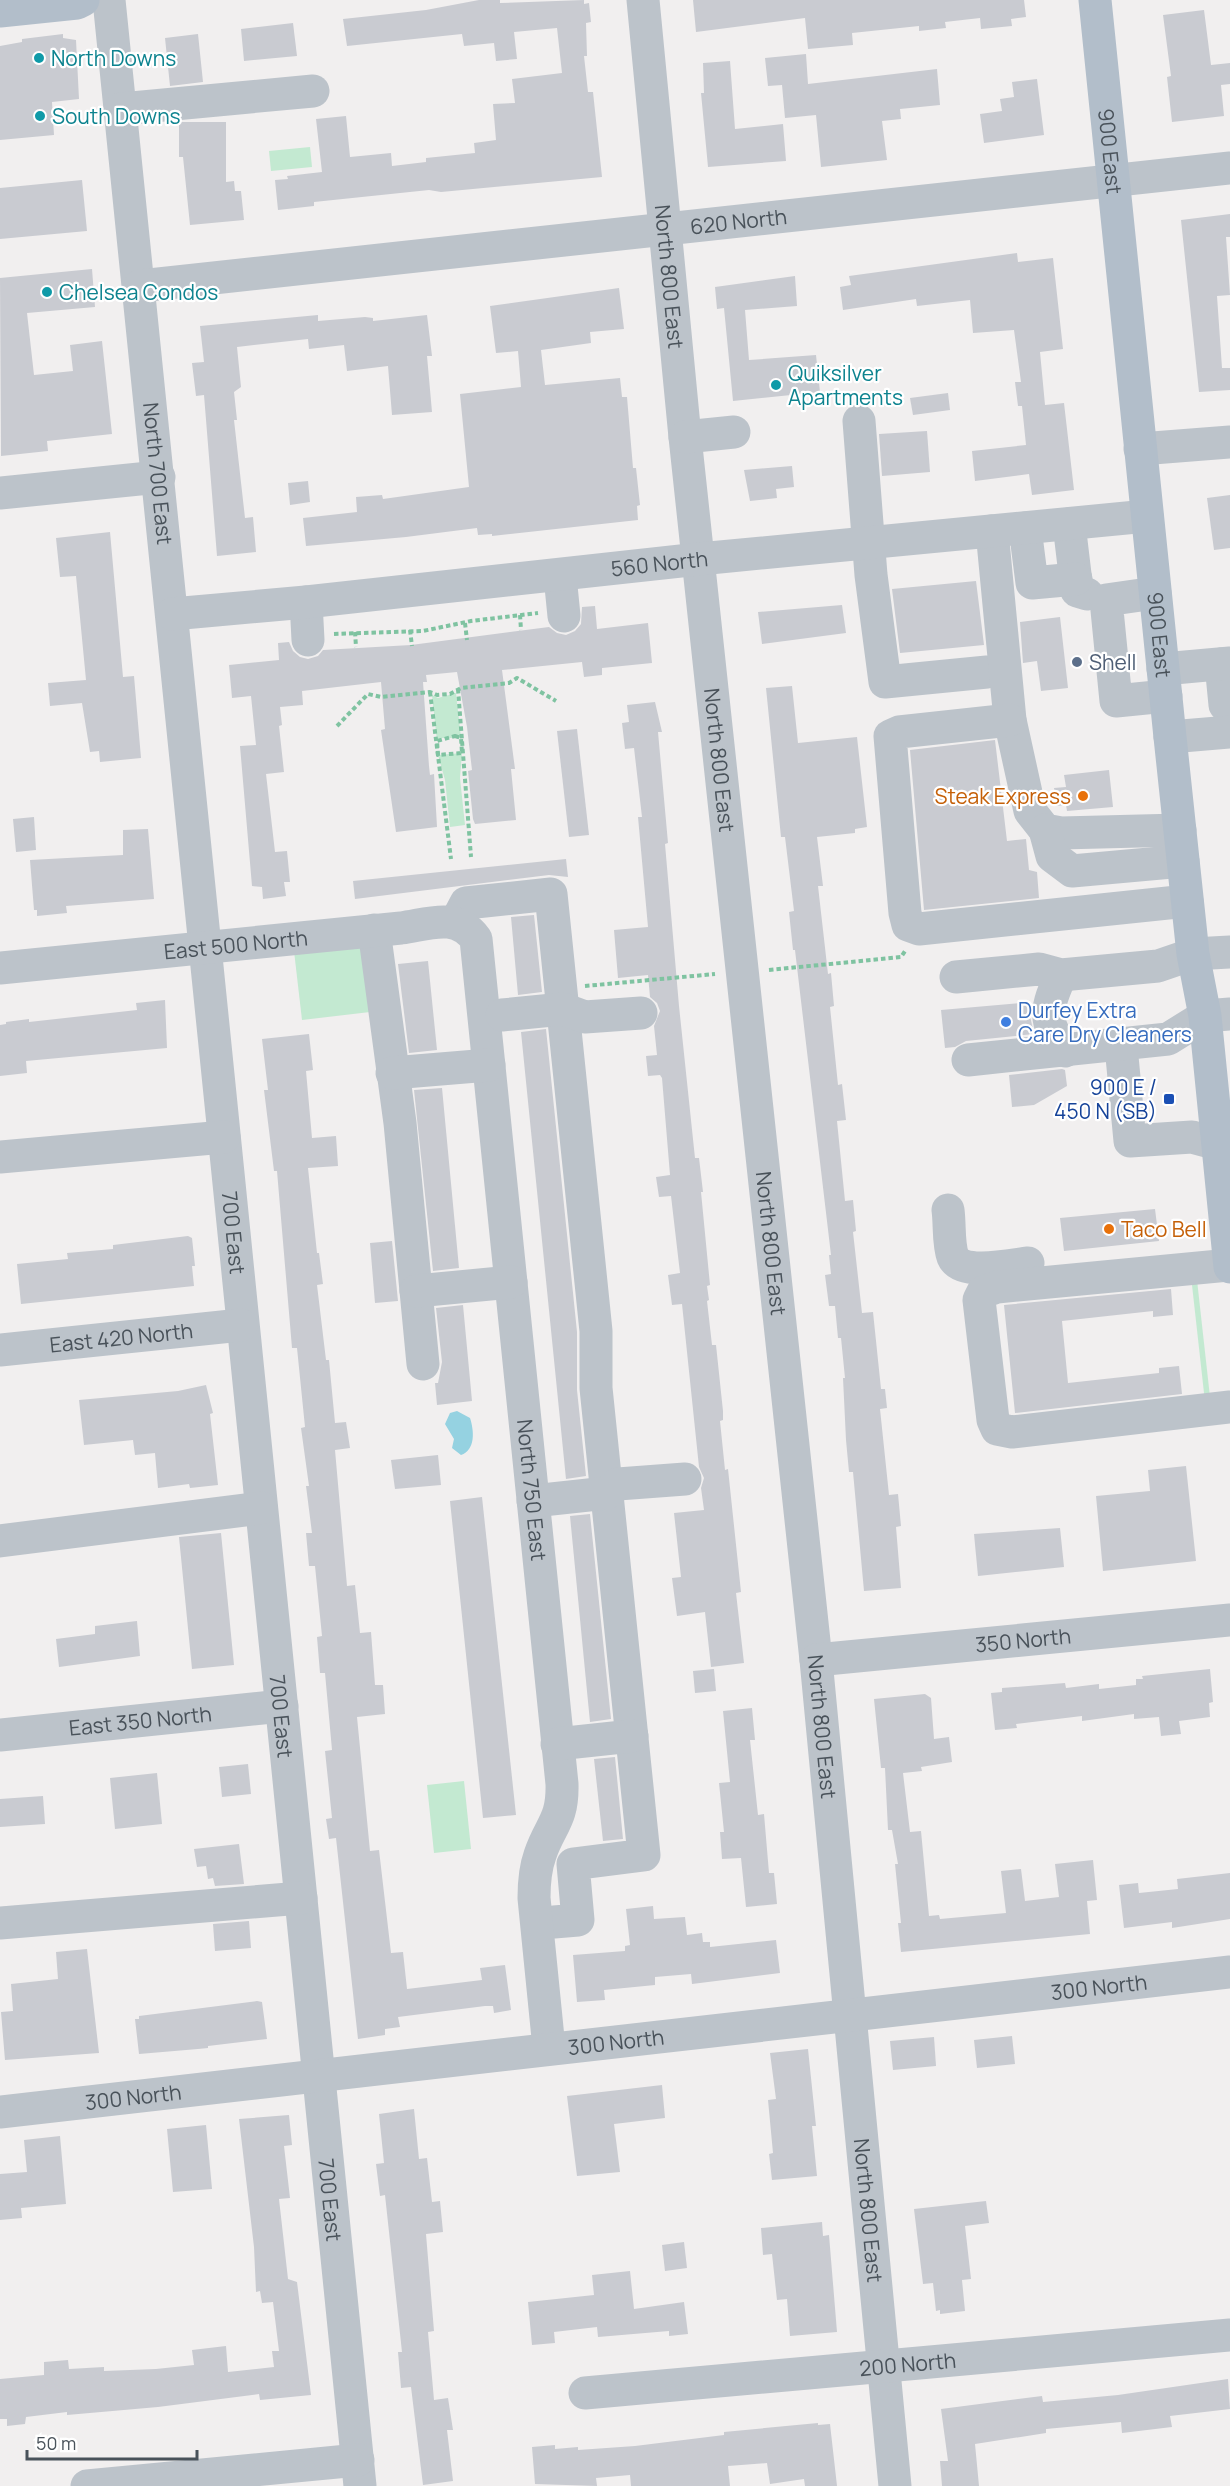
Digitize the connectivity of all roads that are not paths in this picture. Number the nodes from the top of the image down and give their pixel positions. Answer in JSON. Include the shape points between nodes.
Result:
{"nodes":[{"id":1,"x":83,"y":0,"type":"edge"},
{"id":2,"x":110,"y":0,"type":"edge"},
{"id":3,"x":643,"y":0,"type":"edge"},
{"id":4,"x":1095,"y":0,"type":"edge"},
{"id":5,"x":0,"y":11,"type":"edge"},
{"id":6,"x":313,"y":91,"type":"dead end"},
{"id":7,"x":121,"y":109,"type":"junction"},
{"id":8,"x":1230,"y":168,"type":"edge"},
{"id":9,"x":1114,"y":179,"type":"junction"},
{"id":10,"x":665,"y":230,"type":"junction"},
{"id":11,"x":140,"y":286,"type":"junction"},
{"id":12,"x":859,"y":421,"type":"dead end"},
{"id":13,"x":734,"y":432,"type":"dead end"},
{"id":14,"x":686,"y":437,"type":"junction"},
{"id":15,"x":1230,"y":442,"type":"edge"},
{"id":16,"x":1140,"y":449,"type":"junction"},
{"id":17,"x":159,"y":477,"type":"junction"},
{"id":18,"x":0,"y":492,"type":"edge"},
{"id":19,"x":1147,"y":516,"type":"junction"},
{"id":20,"x":1069,"y":524,"type":"junction"},
{"id":21,"x":1025,"y":528,"type":"junction"},
{"id":22,"x":992,"y":531,"type":"junction"},
{"id":23,"x":869,"y":543,"type":"junction"},
{"id":24,"x":699,"y":559,"type":"junction"},
{"id":25,"x":560,"y":576,"type":"junction"},
{"id":26,"x":1076,"y":579,"type":"junction"},
{"id":27,"x":1155,"y":593,"type":"junction"},
{"id":28,"x":1106,"y":600,"type":"junction"},
{"id":29,"x":172,"y":614,"type":"junction"},
{"id":30,"x":564,"y":614,"type":"road end"},
{"id":31,"x":1225,"y":663,"type":"edge"},
{"id":32,"x":987,"y":672,"type":"dead end"},
{"id":33,"x":1165,"y":682,"type":"junction"},
{"id":34,"x":1230,"y":705,"type":"edge"},
{"id":35,"x":1010,"y":720,"type":"junction"},
{"id":36,"x":1230,"y":732,"type":"edge"},
{"id":37,"x":1170,"y":737,"type":"junction"},
{"id":38,"x":1182,"y":845,"type":"junction"},
{"id":39,"x":1188,"y":901,"type":"junction"},
{"id":40,"x":463,"y":926,"type":"junction"},
{"id":41,"x":374,"y":930,"type":"junction"},
{"id":42,"x":207,"y":947,"type":"junction"},
{"id":43,"x":1230,"y":952,"type":"edge"},
{"id":44,"x":1193,"y":954,"type":"junction"},
{"id":45,"x":0,"y":968,"type":"edge"},
{"id":46,"x":1061,"y":975,"type":"junction"},
{"id":47,"x":956,"y":977,"type":"dead end"},
{"id":48,"x":562,"y":999,"type":"junction"},
{"id":49,"x":641,"y":1013,"type":"dead end"},
{"id":50,"x":502,"y":1015,"type":"dead end"},
{"id":51,"x":1218,"y":1015,"type":"edge"},
{"id":52,"x":1121,"y":1046,"type":"junction"},
{"id":53,"x":1065,"y":1051,"type":"junction"},
{"id":54,"x":968,"y":1060,"type":"dead end"},
{"id":55,"x":489,"y":1065,"type":"junction"},
{"id":56,"x":392,"y":1073,"type":"junction"},
{"id":57,"x":1221,"y":1078,"type":"edge"},
{"id":58,"x":224,"y":1137,"type":"junction"},
{"id":59,"x":1224,"y":1143,"type":"edge"},
{"id":60,"x":0,"y":1157,"type":"edge"},
{"id":61,"x":948,"y":1210,"type":"dead end"},
{"id":62,"x":1229,"y":1258,"type":"edge"},
{"id":63,"x":511,"y":1282,"type":"junction"},
{"id":64,"x":416,"y":1291,"type":"junction"},
{"id":65,"x":241,"y":1325,"type":"junction"},
{"id":66,"x":0,"y":1350,"type":"edge"},
{"id":67,"x":423,"y":1364,"type":"dead end"},
{"id":68,"x":1230,"y":1407,"type":"edge"},
{"id":69,"x":685,"y":1479,"type":"dead end"},
{"id":70,"x":607,"y":1493,"type":"junction"},
{"id":71,"x":533,"y":1501,"type":"junction"},
{"id":72,"x":261,"y":1508,"type":"junction"},
{"id":73,"x":0,"y":1541,"type":"edge"},
{"id":74,"x":1230,"y":1620,"type":"edge"},
{"id":75,"x":816,"y":1660,"type":"junction"},
{"id":76,"x":282,"y":1706,"type":"junction"},
{"id":77,"x":0,"y":1735,"type":"edge"},
{"id":78,"x":632,"y":1736,"type":"junction"},
{"id":79,"x":557,"y":1744,"type":"junction"},
{"id":80,"x":301,"y":1898,"type":"junction"},
{"id":81,"x":554,"y":1922,"type":"dead end"},
{"id":82,"x":0,"y":1923,"type":"edge"},
{"id":83,"x":1230,"y":1971,"type":"edge"},
{"id":84,"x":849,"y":2014,"type":"junction"},
{"id":85,"x":549,"y":2048,"type":"junction"},
{"id":86,"x":319,"y":2075,"type":"junction"},
{"id":87,"x":0,"y":2112,"type":"edge"},
{"id":88,"x":1230,"y":2335,"type":"edge"},
{"id":89,"x":883,"y":2367,"type":"junction"},
{"id":90,"x":585,"y":2393,"type":"dead end"},
{"id":91,"x":359,"y":2473,"type":"edge"},
{"id":92,"x":87,"y":2486,"type":"edge"},
{"id":93,"x":895,"y":2486,"type":"edge"}],
"edges":[{"from":1,"to":5,"type":"main road"},
{"from":2,"to":7,"type":"street","name":"North 700 East"},
{"from":3,"to":10,"type":"street","name":"North 800 East"},
{"from":4,"to":9,"type":"main road","name":"900 East"},
{"from":6,"to":7,"type":"street"},
{"from":7,"to":11,"type":"street","name":"North 700 East"},
{"from":8,"to":9,"type":"street","name":"620 North"},
{"from":9,"to":10,"type":"street","name":"620 North"},
{"from":9,"to":16,"type":"main road","name":"900 East"},
{"from":10,"to":11,"type":"street","name":"620 North"},
{"from":10,"to":14,"type":"street","name":"North 800 East"},
{"from":11,"to":17,"type":"street","name":"North 700 East"},
{"from":12,"to":23,"type":"street"},
{"from":13,"to":14,"type":"street"},
{"from":14,"to":24,"type":"street","name":"North 800 East"},
{"from":15,"to":16,"type":"street"},
{"from":16,"to":19,"type":"main road","name":"900 East"},
{"from":17,"to":18,"type":"street"},
{"from":17,"to":29,"type":"street","name":"North 700 East"},
{"from":19,"to":20,"type":"street","name":"560 North"},
{"from":19,"to":27,"type":"main road","name":"900 East"},
{"from":20,"to":21,"type":"street","name":"560 North"},
{"from":20,"to":26,"type":"street"},
{"from":21,"to":22,"type":"street","name":"560 North"},
{"from":21,"to":26,"type":"street","via":[[1032,584]]},
{"from":22,"to":23,"type":"street","name":"560 North"},
{"from":22,"to":35,"type":"street"},
{"from":23,"to":24,"type":"street","name":"560 North"},
{"from":23,"to":32,"type":"street","via":[[885,682]]},
{"from":24,"to":25,"type":"street","name":"560 North"},
{"from":24,"to":75,"type":"street","name":"North 800 East"},
{"from":25,"to":29,"type":"street","name":"560 North","via":[[307,625]]},
{"from":25,"to":30,"type":"street"},
{"from":26,"to":28,"type":"street","via":[[1077,591]]},
{"from":27,"to":28,"type":"street"},
{"from":27,"to":33,"type":"main road","name":"900 East"},
{"from":28,"to":33,"type":"street","via":[[1116,700]]},
{"from":29,"to":42,"type":"street","name":"North 700 East"},
{"from":31,"to":33,"type":"street"},
{"from":31,"to":34,"type":"street","via":[[1225,705]]},
{"from":33,"to":37,"type":"main road","name":"900 East"},
{"from":35,"to":38,"type":"street","via":[[1030,811],[1045,830],[1053,856],[1061,865],[1072,871]]},
{"from":35,"to":39,"type":"street","via":[[891,736],[908,925],[919,928]]},
{"from":36,"to":37,"type":"street"},
{"from":37,"to":38,"type":"main road","name":"900 East"},
{"from":38,"to":39,"type":"main road","name":"900 East"},
{"from":39,"to":44,"type":"main road","name":"900 East"},
{"from":40,"to":41,"type":"street","name":"East 500 North","via":[[441,921]]},
{"from":40,"to":48,"type":"street","via":[[466,903],[551,894]]},
{"from":40,"to":55,"type":"street","name":"North 750 East","via":[[478,945]]},
{"from":41,"to":42,"type":"street","name":"East 500 North"},
{"from":41,"to":56,"type":"street"},
{"from":42,"to":45,"type":"street","name":"East 500 North"},
{"from":42,"to":58,"type":"street","name":"700 East"},
{"from":43,"to":44,"type":"street"},
{"from":44,"to":46,"type":"street","via":[[1158,966]]},
{"from":44,"to":51,"type":"main road","name":"900 East"},
{"from":46,"to":47,"type":"street","via":[[1039,969]]},
{"from":46,"to":53,"type":"street","via":[[1048,1005],[1051,1032]]},
{"from":48,"to":49,"type":"street","via":[[585,1017]]},
{"from":48,"to":50,"type":"street"},
{"from":48,"to":70,"type":"street","via":[[596,1332],[596,1388]]},
{"from":51,"to":52,"type":"street","via":[[1168,1039]]},
{"from":51,"to":57,"type":"main road","name":"900 East"},
{"from":52,"to":53,"type":"street"},
{"from":52,"to":59,"type":"street","via":[[1130,1141],[1192,1137]]},
{"from":53,"to":54,"type":"street"},
{"from":55,"to":56,"type":"street"},
{"from":55,"to":63,"type":"street","name":"North 750 East"},
{"from":56,"to":64,"type":"street"},
{"from":57,"to":59,"type":"main road","name":"900 East"},
{"from":58,"to":60,"type":"street"},
{"from":58,"to":65,"type":"street","name":"700 East"},
{"from":59,"to":62,"type":"main road","name":"900 East"},
{"from":61,"to":62,"type":"street","via":[[953,1257],[968,1268]]},
{"from":62,"to":68,"type":"street","via":[[997,1287],[983,1292],[979,1300],[997,1429],[1012,1432]]},
{"from":63,"to":64,"type":"street"},
{"from":63,"to":71,"type":"street","name":"North 750 East"},
{"from":64,"to":67,"type":"street"},
{"from":65,"to":66,"type":"street","name":"East 420 North"},
{"from":65,"to":72,"type":"street","name":"700 East"},
{"from":69,"to":70,"type":"street","via":[[618,1484]]},
{"from":70,"to":71,"type":"street"},
{"from":70,"to":78,"type":"street"},
{"from":71,"to":79,"type":"street","name":"North 750 East"},
{"from":72,"to":73,"type":"street"},
{"from":72,"to":76,"type":"street","name":"700 East"},
{"from":74,"to":75,"type":"street","name":"350 North"},
{"from":75,"to":84,"type":"street","name":"North 800 East"},
{"from":76,"to":77,"type":"street","name":"East 350 North"},
{"from":76,"to":80,"type":"street","name":"700 East"},
{"from":78,"to":79,"type":"street"},
{"from":78,"to":81,"type":"street","via":[[644,1855],[573,1864],[578,1920]]},
{"from":79,"to":85,"type":"street","name":"North 750 East","via":[[562,1799],[558,1821],[540,1854],[534,1876]]},
{"from":80,"to":82,"type":"street"},
{"from":80,"to":86,"type":"street","name":"700 East"},
{"from":83,"to":84,"type":"street","name":"300 North"},
{"from":84,"to":85,"type":"street","name":"300 North"},
{"from":84,"to":89,"type":"street","name":"North 800 East"},
{"from":85,"to":86,"type":"street","name":"300 North"},
{"from":86,"to":87,"type":"street","name":"300 North"},
{"from":86,"to":91,"type":"street","name":"700 East"},
{"from":88,"to":89,"type":"street","name":"200 North"},
{"from":89,"to":90,"type":"street","name":"200 North"},
{"from":89,"to":93,"type":"street","name":"North 800 East"},
{"from":91,"to":92,"type":"street"}]}
